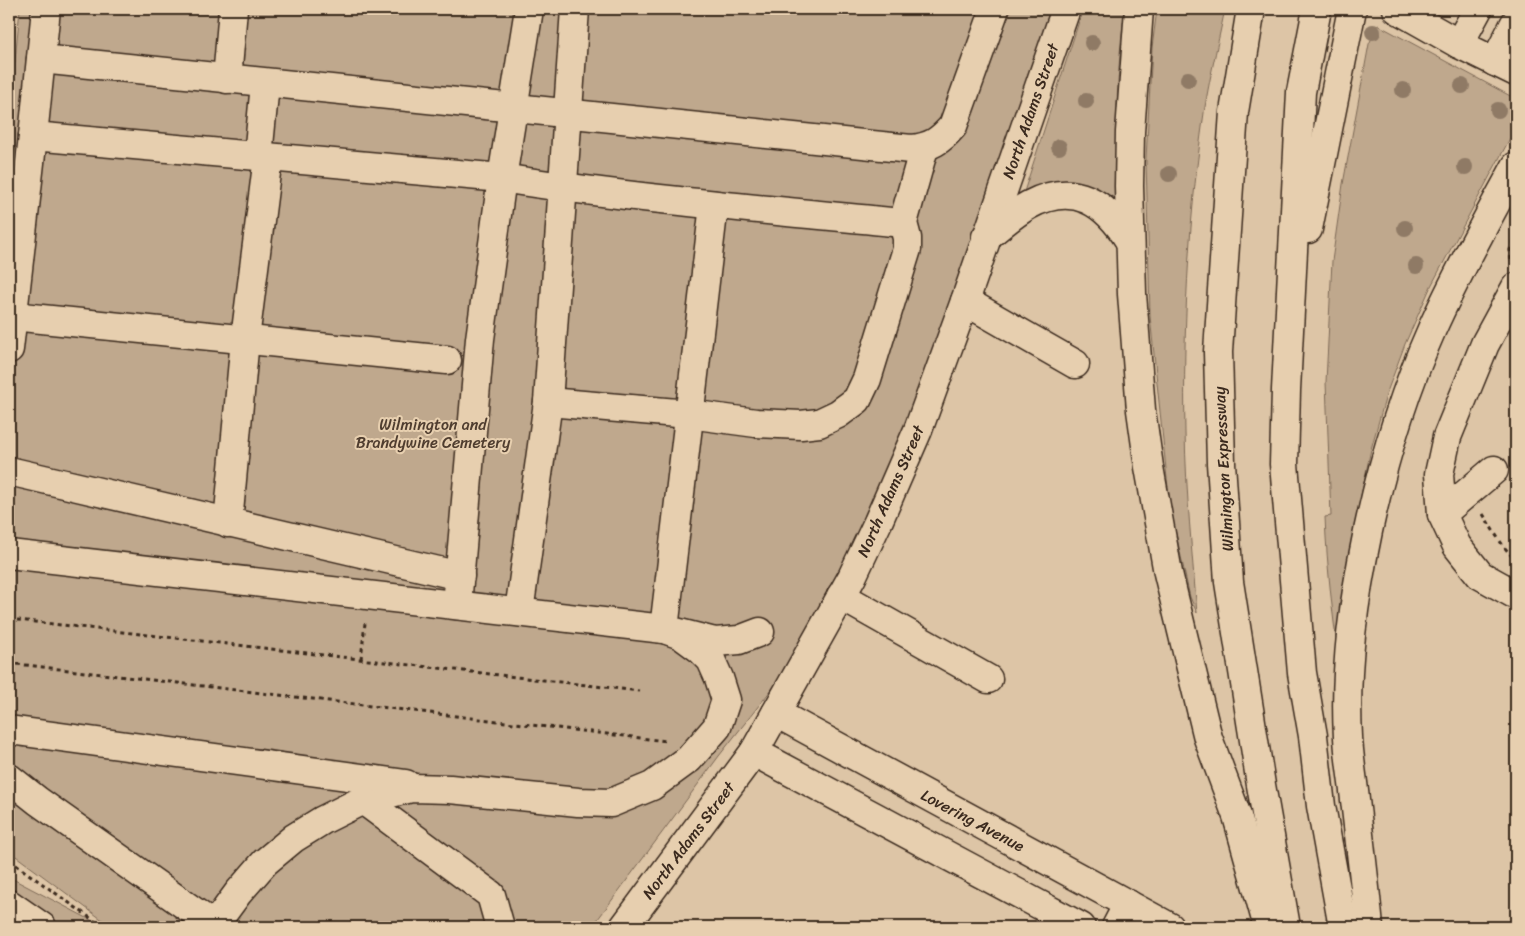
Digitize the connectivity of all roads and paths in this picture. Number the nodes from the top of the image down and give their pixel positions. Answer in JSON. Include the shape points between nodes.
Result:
{"nodes":[{"id":1,"x":46,"y":9,"type":"edge"},
{"id":2,"x":233,"y":9,"type":"edge"},
{"id":3,"x":529,"y":9,"type":"edge"},
{"id":4,"x":576,"y":9,"type":"edge"},
{"id":5,"x":995,"y":9,"type":"edge"},
{"id":6,"x":1066,"y":9,"type":"edge"},
{"id":7,"x":1139,"y":9,"type":"edge"},
{"id":8,"x":1251,"y":9,"type":"edge"},
{"id":9,"x":1317,"y":9,"type":"edge"},
{"id":10,"x":1352,"y":9,"type":"edge"},
{"id":11,"x":1397,"y":9,"type":"edge"},
{"id":12,"x":1478,"y":9,"type":"edge"},
{"id":13,"x":1515,"y":23,"type":"dead end"},
{"id":14,"x":1459,"y":44,"type":"junction"},
{"id":15,"x":41,"y":60,"type":"junction"},
{"id":16,"x":1506,"y":67,"type":"edge"},
{"id":17,"x":227,"y":79,"type":"junction"},
{"id":18,"x":265,"y":84,"type":"junction"},
{"id":19,"x":513,"y":108,"type":"junction"},
{"id":20,"x":568,"y":112,"type":"junction"},
{"id":21,"x":33,"y":136,"type":"junction"},
{"id":22,"x":924,"y":148,"type":"junction"},
{"id":23,"x":263,"y":157,"type":"junction"},
{"id":24,"x":1516,"y":166,"type":"edge"},
{"id":25,"x":502,"y":178,"type":"junction"},
{"id":26,"x":563,"y":188,"type":"junction"},
{"id":27,"x":714,"y":205,"type":"junction"},
{"id":28,"x":903,"y":223,"type":"junction"},
{"id":29,"x":986,"y":237,"type":"junction"},
{"id":30,"x":1516,"y":237,"type":"edge"},
{"id":31,"x":1129,"y":240,"type":"junction"},
{"id":32,"x":1515,"y":276,"type":"edge"},
{"id":33,"x":965,"y":301,"type":"junction"},
{"id":34,"x":12,"y":316,"type":"junction"},
{"id":35,"x":1290,"y":321,"type":"junction"},
{"id":36,"x":245,"y":339,"type":"junction"},
{"id":37,"x":480,"y":339,"type":"junction"},
{"id":38,"x":9,"y":349,"type":"edge"},
{"id":39,"x":446,"y":360,"type":"junction"},
{"id":40,"x":1075,"y":364,"type":"dead end"},
{"id":41,"x":476,"y":388,"type":"junction"},
{"id":42,"x":548,"y":402,"type":"junction"},
{"id":43,"x":689,"y":414,"type":"junction"},
{"id":44,"x":1494,"y":470,"type":"dead end"},
{"id":45,"x":9,"y":471,"type":"edge"},
{"id":46,"x":1472,"y":489,"type":"junction"},
{"id":47,"x":1442,"y":514,"type":"junction"},
{"id":48,"x":228,"y":523,"type":"junction"},
{"id":49,"x":9,"y":554,"type":"edge"},
{"id":50,"x":1516,"y":560,"type":"edge"},
{"id":51,"x":460,"y":576,"type":"junction"},
{"id":52,"x":367,"y":595,"type":"junction"},
{"id":53,"x":1516,"y":595,"type":"edge"},
{"id":54,"x":841,"y":596,"type":"junction"},
{"id":55,"x":457,"y":605,"type":"junction"},
{"id":56,"x":519,"y":612,"type":"junction"},
{"id":57,"x":9,"y":619,"type":"edge"},
{"id":58,"x":664,"y":629,"type":"junction"},
{"id":59,"x":760,"y":632,"type":"dead end"},
{"id":60,"x":361,"y":659,"type":"junction"},
{"id":61,"x":9,"y":663,"type":"edge"},
{"id":62,"x":988,"y":678,"type":"dead end"},
{"id":63,"x":640,"y":692,"type":"dead end"},
{"id":64,"x":776,"y":714,"type":"junction"},
{"id":65,"x":9,"y":730,"type":"edge"},
{"id":66,"x":669,"y":741,"type":"dead end"},
{"id":67,"x":754,"y":752,"type":"junction"},
{"id":68,"x":9,"y":778,"type":"edge"},
{"id":69,"x":450,"y":789,"type":"junction"},
{"id":70,"x":363,"y":800,"type":"junction"},
{"id":71,"x":9,"y":860,"type":"edge"},
{"id":72,"x":9,"y":904,"type":"edge"},
{"id":73,"x":1122,"y":916,"type":"edge"},
{"id":74,"x":1275,"y":919,"type":"edge"},
{"id":75,"x":42,"y":927,"type":"edge"},
{"id":76,"x":103,"y":927,"type":"edge"},
{"id":77,"x":215,"y":927,"type":"edge"},
{"id":78,"x":500,"y":927,"type":"edge"},
{"id":79,"x":624,"y":927,"type":"edge"},
{"id":80,"x":1080,"y":927,"type":"edge"},
{"id":81,"x":1170,"y":927,"type":"edge"},
{"id":82,"x":1343,"y":927,"type":"edge"},
{"id":83,"x":1370,"y":927,"type":"edge"}],
"edges":[{"from":1,"to":15,"type":"main road"},
{"from":2,"to":17,"type":"main road"},
{"from":3,"to":19,"type":"main road"},
{"from":4,"to":20,"type":"main road"},
{"from":5,"to":22,"type":"main road","via":[[953,126],[944,136]]},
{"from":6,"to":29,"type":"main road","name":"North Adams Street"},
{"from":7,"to":31,"type":"main road","via":[[1130,132]]},
{"from":8,"to":74,"type":"main road","name":"Wilmington Expressway","via":[[1234,112],[1218,352],[1229,582],[1261,785]]},
{"from":9,"to":35,"type":"main road","via":[[1301,92]]},
{"from":10,"to":35,"type":"main road"},
{"from":11,"to":14,"type":"main road"},
{"from":12,"to":14,"type":"main road"},
{"from":13,"to":16,"type":"main road"},
{"from":14,"to":16,"type":"main road"},
{"from":15,"to":17,"type":"main road"},
{"from":15,"to":21,"type":"main road"},
{"from":17,"to":18,"type":"main road"},
{"from":18,"to":19,"type":"main road"},
{"from":18,"to":23,"type":"main road"},
{"from":19,"to":20,"type":"main road"},
{"from":19,"to":25,"type":"main road"},
{"from":20,"to":22,"type":"main road"},
{"from":20,"to":26,"type":"main road"},
{"from":21,"to":23,"type":"main road"},
{"from":21,"to":34,"type":"main road"},
{"from":22,"to":28,"type":"main road"},
{"from":23,"to":25,"type":"main road"},
{"from":23,"to":36,"type":"main road"},
{"from":24,"to":83,"type":"main road","via":[[1459,272],[1411,380],[1378,483],[1357,584],[1348,677],[1348,737]]},
{"from":25,"to":26,"type":"main road"},
{"from":25,"to":37,"type":"main road"},
{"from":26,"to":27,"type":"main road"},
{"from":26,"to":42,"type":"main road"},
{"from":27,"to":28,"type":"main road"},
{"from":27,"to":43,"type":"main road"},
{"from":28,"to":43,"type":"main road","via":[[907,249],[867,380],[857,400],[819,423],[801,425]]},
{"from":29,"to":31,"type":"main road","via":[[1028,206],[1059,195],[1093,201],[1120,225]]},
{"from":29,"to":33,"type":"main road","name":"North Adams Street"},
{"from":30,"to":32,"type":"path","via":[[1510,250]]},
{"from":31,"to":74,"type":"main road","via":[[1141,410],[1168,573],[1208,738]]},
{"from":32,"to":47,"type":"main road","via":[[1447,437],[1439,474]]},
{"from":33,"to":40,"type":"main road"},
{"from":33,"to":54,"type":"main road","name":"North Adams Street","via":[[918,430]]},
{"from":34,"to":36,"type":"main road"},
{"from":34,"to":38,"type":"main road"},
{"from":35,"to":82,"type":"main road","via":[[1284,464],[1290,540],[1302,673]]},
{"from":36,"to":39,"type":"main road"},
{"from":36,"to":48,"type":"main road"},
{"from":37,"to":39,"type":"main road"},
{"from":37,"to":41,"type":"main road"},
{"from":39,"to":41,"type":"main road"},
{"from":41,"to":51,"type":"main road"},
{"from":42,"to":43,"type":"main road"},
{"from":42,"to":56,"type":"main road"},
{"from":43,"to":58,"type":"main road"},
{"from":44,"to":46,"type":"main road"},
{"from":45,"to":48,"type":"main road"},
{"from":46,"to":47,"type":"main road"},
{"from":46,"to":50,"type":"path","via":[[1500,541]]},
{"from":47,"to":53,"type":"main road","via":[[1457,546],[1480,575]]},
{"from":48,"to":51,"type":"main road"},
{"from":49,"to":52,"type":"main road"},
{"from":51,"to":55,"type":"main road"},
{"from":52,"to":55,"type":"main road"},
{"from":52,"to":60,"type":"path"},
{"from":54,"to":62,"type":"main road"},
{"from":54,"to":64,"type":"main road","name":"North Adams Street"},
{"from":55,"to":56,"type":"main road"},
{"from":56,"to":58,"type":"main road"},
{"from":57,"to":60,"type":"path"},
{"from":58,"to":59,"type":"main road","via":[[715,642],[739,640]]},
{"from":58,"to":69,"type":"main road","via":[[681,635],[711,660],[726,700],[717,727],[689,759],[652,786],[610,803]]},
{"from":60,"to":63,"type":"path"},
{"from":61,"to":66,"type":"path"},
{"from":64,"to":67,"type":"main road","name":"North Adams Street"},
{"from":64,"to":73,"type":"main road","name":"Lovering Avenue"},
{"from":65,"to":69,"type":"main road"},
{"from":67,"to":79,"type":"main road","name":"North Adams Street"},
{"from":67,"to":80,"type":"main road"},
{"from":68,"to":77,"type":"main road"},
{"from":69,"to":70,"type":"main road","via":[[412,788]]},
{"from":70,"to":77,"type":"main road","via":[[302,833],[264,862]]},
{"from":70,"to":78,"type":"main road","via":[[491,895]]},
{"from":71,"to":76,"type":"path"},
{"from":72,"to":75,"type":"main road"},
{"from":73,"to":81,"type":"main road","name":"Lovering Avenue"}]}
